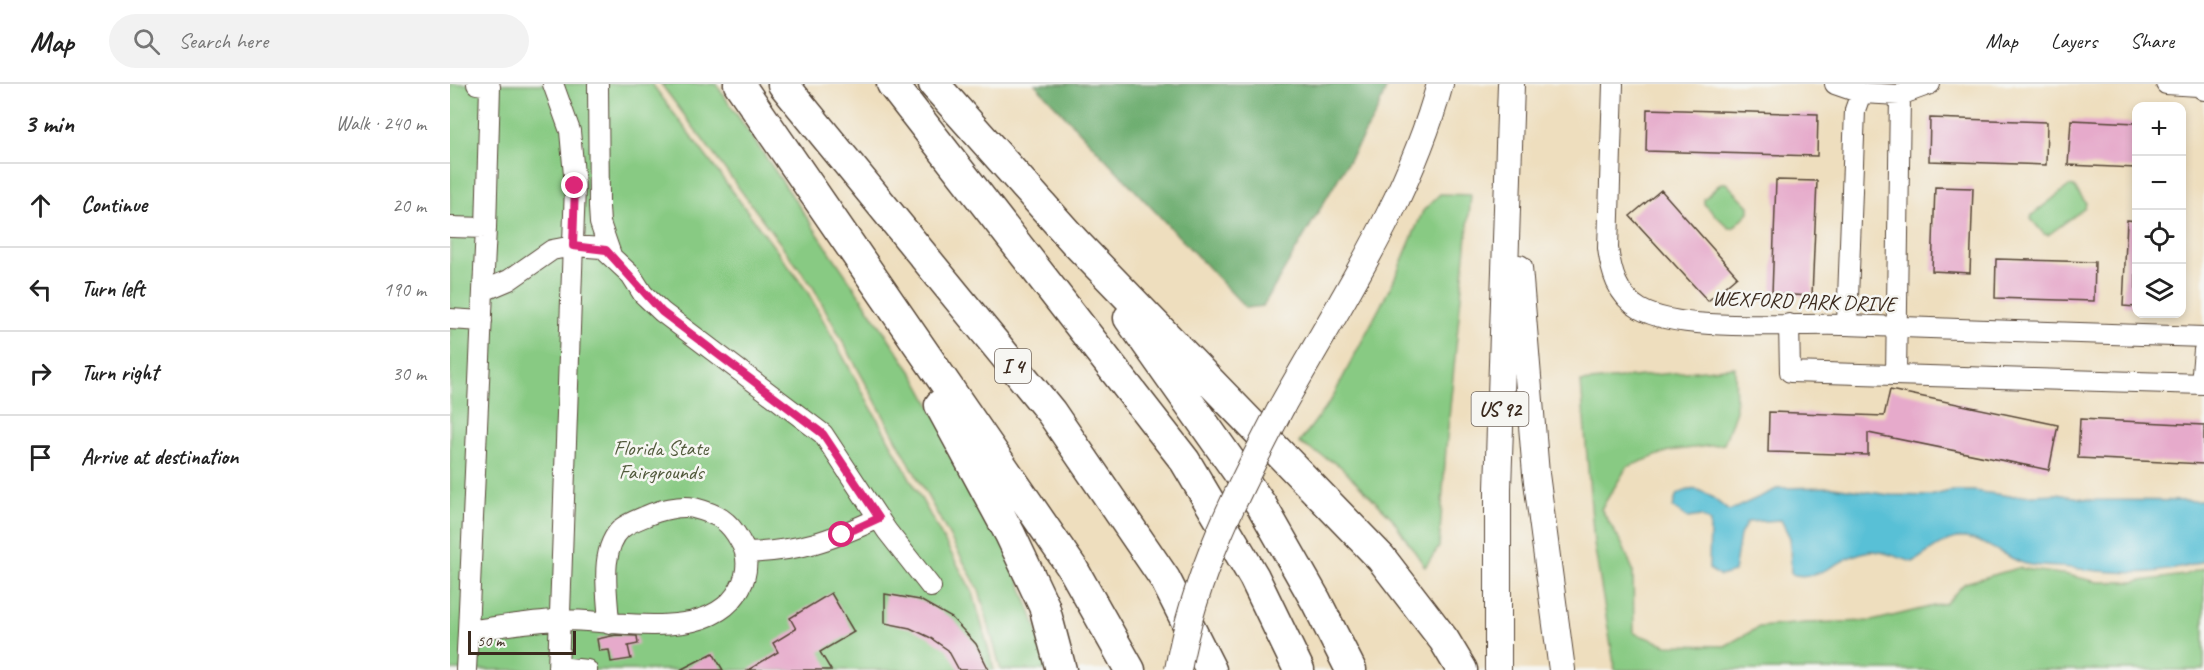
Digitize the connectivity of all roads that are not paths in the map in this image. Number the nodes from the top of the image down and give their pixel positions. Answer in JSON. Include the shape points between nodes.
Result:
{"nodes":[{"id":1,"x":477,"y":84,"type":"edge"},
{"id":2,"x":553,"y":84,"type":"edge"},
{"id":3,"x":598,"y":84,"type":"edge"},
{"id":4,"x":739,"y":84,"type":"edge"},
{"id":5,"x":783,"y":84,"type":"edge"},
{"id":6,"x":892,"y":84,"type":"edge"},
{"id":7,"x":934,"y":84,"type":"edge"},
{"id":8,"x":1440,"y":84,"type":"edge"},
{"id":9,"x":1511,"y":84,"type":"edge"},
{"id":10,"x":1612,"y":84,"type":"edge"},
{"id":11,"x":1835,"y":84,"type":"edge"},
{"id":12,"x":1930,"y":84,"type":"edge"},
{"id":13,"x":2166,"y":84,"type":"edge"},
{"id":14,"x":2204,"y":90,"type":"edge"},
{"id":15,"x":1861,"y":93,"type":"junction"},
{"id":16,"x":1900,"y":95,"type":"junction"},
{"id":17,"x":1509,"y":149,"type":"junction"},
{"id":18,"x":450,"y":227,"type":"edge"},
{"id":19,"x":486,"y":228,"type":"junction"},
{"id":20,"x":1075,"y":242,"type":"junction"},
{"id":21,"x":573,"y":246,"type":"junction"},
{"id":22,"x":611,"y":255,"type":"junction"},
{"id":23,"x":857,"y":256,"type":"junction"},
{"id":24,"x":483,"y":291,"type":"junction"},
{"id":25,"x":450,"y":319,"type":"edge"},
{"id":26,"x":482,"y":321,"type":"junction"},
{"id":27,"x":1789,"y":324,"type":"junction"},
{"id":28,"x":1847,"y":325,"type":"junction"},
{"id":29,"x":1897,"y":328,"type":"junction"},
{"id":30,"x":2204,"y":337,"type":"edge"},
{"id":31,"x":2204,"y":350,"type":"edge"},
{"id":32,"x":1896,"y":375,"type":"junction"},
{"id":33,"x":2203,"y":384,"type":"edge"},
{"id":34,"x":879,"y":518,"type":"junction"},
{"id":35,"x":745,"y":553,"type":"junction"},
{"id":36,"x":931,"y":587,"type":"dead end"},
{"id":37,"x":559,"y":620,"type":"junction"},
{"id":38,"x":609,"y":624,"type":"junction"},
{"id":39,"x":462,"y":628,"type":"edge"},
{"id":40,"x":558,"y":668,"type":"edge"},
{"id":41,"x":466,"y":670,"type":"edge"},
{"id":42,"x":587,"y":670,"type":"edge"},
{"id":43,"x":1061,"y":670,"type":"edge"},
{"id":44,"x":1130,"y":670,"type":"edge"},
{"id":45,"x":1178,"y":670,"type":"edge"},
{"id":46,"x":1211,"y":670,"type":"edge"},
{"id":47,"x":1299,"y":670,"type":"edge"},
{"id":48,"x":1351,"y":670,"type":"edge"},
{"id":49,"x":1462,"y":670,"type":"edge"},
{"id":50,"x":1498,"y":670,"type":"edge"},
{"id":51,"x":1562,"y":670,"type":"edge"}],
"edges":[{"from":1,"to":19,"type":"street","via":[[490,86]]},
{"from":2,"to":21,"type":"street","via":[[570,132],[575,186]]},
{"from":3,"to":22,"type":"street","via":[[600,223]]},
{"from":4,"to":23,"type":"highway"},
{"from":5,"to":46,"type":"highway","number":"I 4","via":[[1051,412],[1165,579]]},
{"from":6,"to":47,"type":"highway","via":[[1185,461],[1254,577]]},
{"from":7,"to":20,"type":"highway"},
{"from":8,"to":45,"type":"main road","bridge":true,"via":[[1400,197],[1234,496],[1208,557]]},
{"from":9,"to":17,"type":"main road","number":"US 92"},
{"from":10,"to":27,"type":"street","name":"WEXFORD PARK DRIVE","via":[[1608,248],[1612,274],[1621,291],[1638,309],[1664,319]]},
{"from":11,"to":15,"type":"street"},
{"from":12,"to":16,"type":"street"},
{"from":13,"to":14,"type":"street","via":[[2198,86]]},
{"from":15,"to":16,"type":"street"},
{"from":15,"to":28,"type":"street","via":[[1855,110]]},
{"from":16,"to":29,"type":"street"},
{"from":17,"to":50,"type":"main road","number":"US 92","via":[[1498,489]]},
{"from":17,"to":51,"type":"main road","via":[[1536,474]]},
{"from":18,"to":19,"type":"street"},
{"from":19,"to":24,"type":"street"},
{"from":20,"to":48,"type":"highway","via":[[1262,506]]},
{"from":20,"to":49,"type":"highway","via":[[1381,558]]},
{"from":21,"to":22,"type":"street","via":[[602,248]]},
{"from":21,"to":24,"type":"street","via":[[545,253],[509,280]]},
{"from":21,"to":37,"type":"street"},
{"from":22,"to":34,"type":"street","via":[[662,312],[823,434]]},
{"from":23,"to":43,"type":"highway","via":[[1010,534],[1044,606]]},
{"from":23,"to":44,"type":"highway","via":[[1073,569]]},
{"from":24,"to":26,"type":"street"},
{"from":25,"to":26,"type":"street"},
{"from":26,"to":39,"type":"street"},
{"from":27,"to":28,"type":"street","name":"WEXFORD PARK DRIVE"},
{"from":27,"to":32,"type":"street","via":[[1790,372]]},
{"from":28,"to":29,"type":"street","name":"WEXFORD PARK DRIVE"},
{"from":29,"to":30,"type":"street","name":"WEXFORD PARK DRIVE"},
{"from":29,"to":32,"type":"street"},
{"from":31,"to":33,"type":"street"},
{"from":32,"to":33,"type":"street"},
{"from":34,"to":35,"type":"street","via":[[813,546]]},
{"from":34,"to":36,"type":"street"},
{"from":35,"to":38,"type":"street","via":[[747,576],[733,602],[708,616],[683,623]]},
{"from":35,"to":38,"type":"street","via":[[731,524],[687,506],[652,513],[622,527],[609,545]]},
{"from":37,"to":38,"type":"street"},
{"from":37,"to":39,"type":"street"},
{"from":37,"to":40,"type":"street"},
{"from":39,"to":41,"type":"street"},
{"from":40,"to":42,"type":"street"}]}
